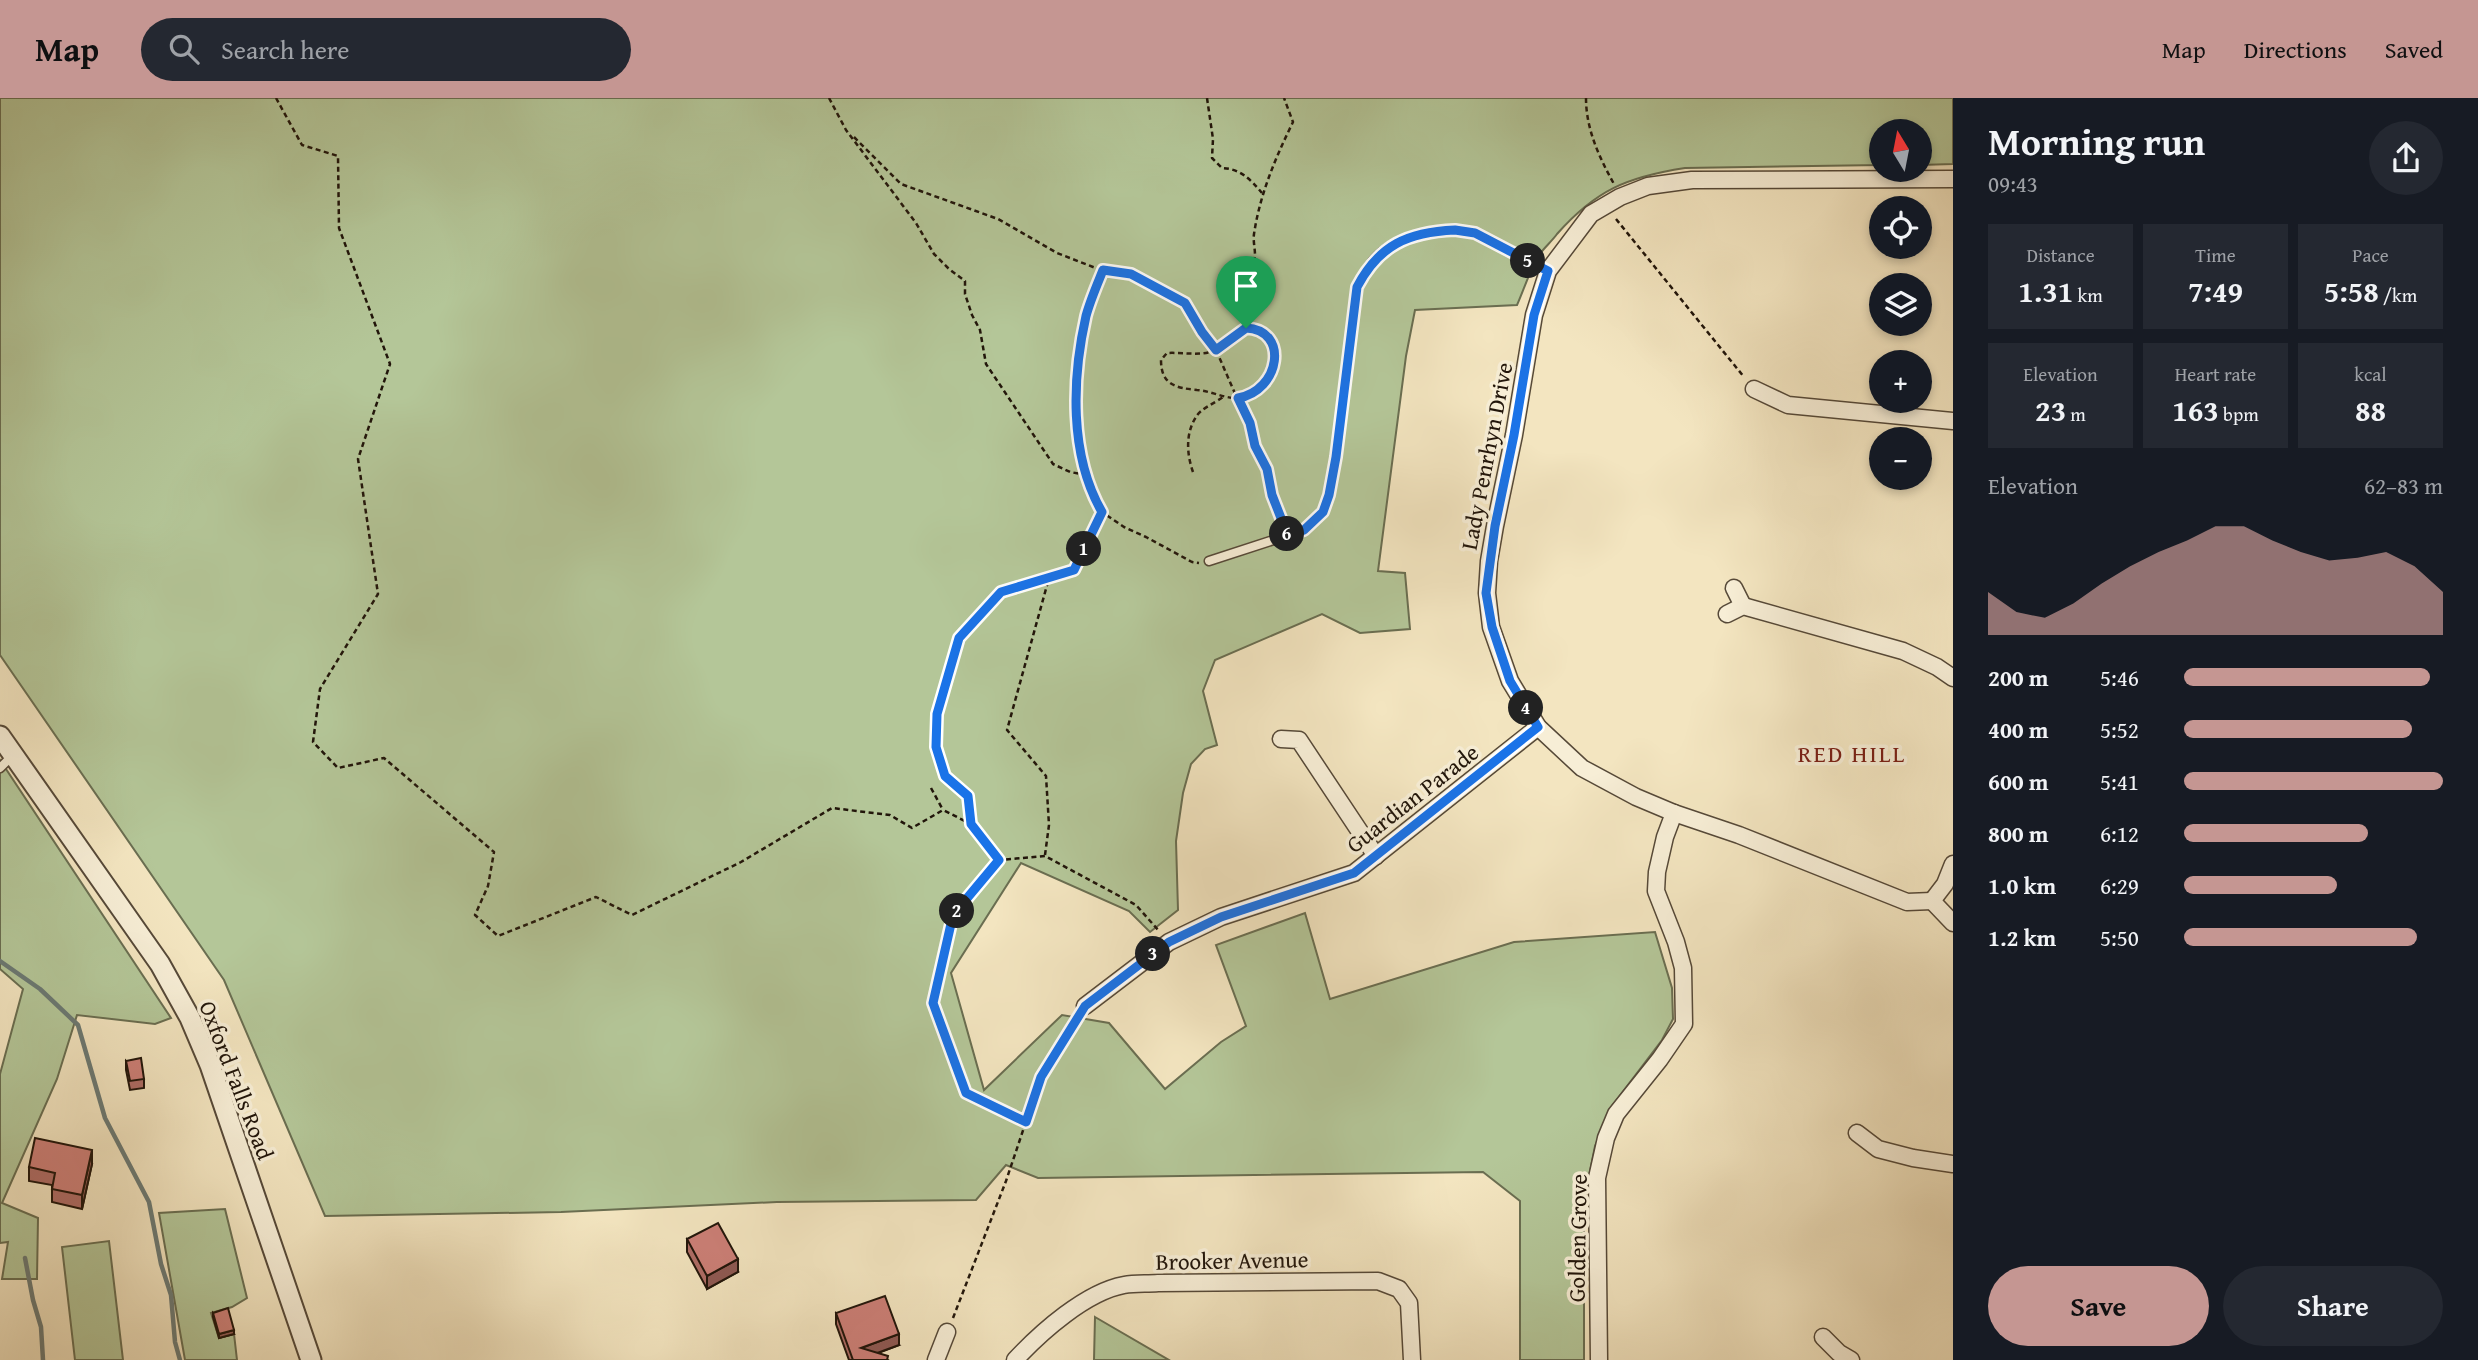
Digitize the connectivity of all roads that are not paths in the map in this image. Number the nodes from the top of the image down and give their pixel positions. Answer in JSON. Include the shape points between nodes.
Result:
{"nodes":[{"id":1,"x":1953,"y":179,"type":"edge"},
{"id":2,"x":1548,"y":271,"type":"junction"},
{"id":3,"x":1754,"y":389,"type":"road end"},
{"id":4,"x":1953,"y":421,"type":"edge"},
{"id":5,"x":1209,"y":561,"type":"road end"},
{"id":6,"x":1734,"y":588,"type":"dead end"},
{"id":7,"x":1743,"y":606,"type":"junction"},
{"id":8,"x":1727,"y":614,"type":"dead end"},
{"id":9,"x":1953,"y":678,"type":"edge"},
{"id":10,"x":1305,"y":723,"type":"dead end"},
{"id":11,"x":1538,"y":727,"type":"junction"},
{"id":12,"x":0,"y":736,"type":"edge"},
{"id":13,"x":1281,"y":738,"type":"dead end"},
{"id":14,"x":1299,"y":740,"type":"junction"},
{"id":15,"x":7,"y":761,"type":"edge"},
{"id":16,"x":1674,"y":813,"type":"junction"},
{"id":17,"x":1376,"y":856,"type":"junction"},
{"id":18,"x":1953,"y":864,"type":"edge"},
{"id":19,"x":1932,"y":901,"type":"junction"},
{"id":20,"x":1953,"y":923,"type":"edge"},
{"id":21,"x":1085,"y":1006,"type":"road end"},
{"id":22,"x":1857,"y":1133,"type":"dead end"},
{"id":23,"x":1953,"y":1164,"type":"edge"},
{"id":24,"x":947,"y":1332,"type":"road end"},
{"id":25,"x":1824,"y":1337,"type":"dead end"},
{"id":26,"x":311,"y":1360,"type":"edge"},
{"id":27,"x":936,"y":1360,"type":"edge"},
{"id":28,"x":1015,"y":1360,"type":"edge"},
{"id":29,"x":1412,"y":1360,"type":"edge"},
{"id":30,"x":1599,"y":1360,"type":"edge"},
{"id":31,"x":1851,"y":1360,"type":"edge"}],
"edges":[{"from":1,"to":2,"type":"street","name":"Lady Penrhyn Drive","via":[[1692,180],[1648,187],[1591,214]]},
{"from":2,"to":5,"type":"lane","via":[[1475,233],[1455,230],[1434,231],[1383,250],[1357,287],[1336,457],[1323,512],[1304,530]]},
{"from":2,"to":11,"type":"street","name":"Lady Penrhyn Drive","via":[[1534,315],[1486,593],[1510,681]]},
{"from":3,"to":4,"type":"street","via":[[1788,405]]},
{"from":6,"to":7,"type":"street"},
{"from":7,"to":8,"type":"street"},
{"from":7,"to":9,"type":"street","via":[[1903,651]]},
{"from":10,"to":14,"type":"street"},
{"from":11,"to":16,"type":"street","name":"Lady Penrhyn Drive","via":[[1582,768]]},
{"from":11,"to":17,"type":"street","name":"Guardian Parade"},
{"from":12,"to":15,"type":"street","name":"Oxford Falls Road"},
{"from":13,"to":14,"type":"street"},
{"from":14,"to":17,"type":"street"},
{"from":15,"to":26,"type":"street","name":"Oxford Falls Road","via":[[160,964],[190,1017]]},
{"from":16,"to":19,"type":"street","name":"Lady Penrhyn Drive","via":[[1907,902]]},
{"from":16,"to":30,"type":"street","name":"Golden Grove","via":[[1656,891],[1683,968],[1684,1024],[1616,1114],[1606,1138],[1597,1178]]},
{"from":17,"to":21,"type":"street","name":"Guardian Parade","via":[[1354,873],[1221,917],[1169,942]]},
{"from":18,"to":19,"type":"street"},
{"from":19,"to":20,"type":"street"},
{"from":22,"to":23,"type":"street","via":[[1878,1149]]},
{"from":24,"to":27,"type":"street"},
{"from":25,"to":31,"type":"street"},
{"from":28,"to":29,"type":"street","name":"Brooker Avenue","via":[[1064,1316],[1122,1286],[1378,1281],[1399,1289],[1409,1303]]}]}
